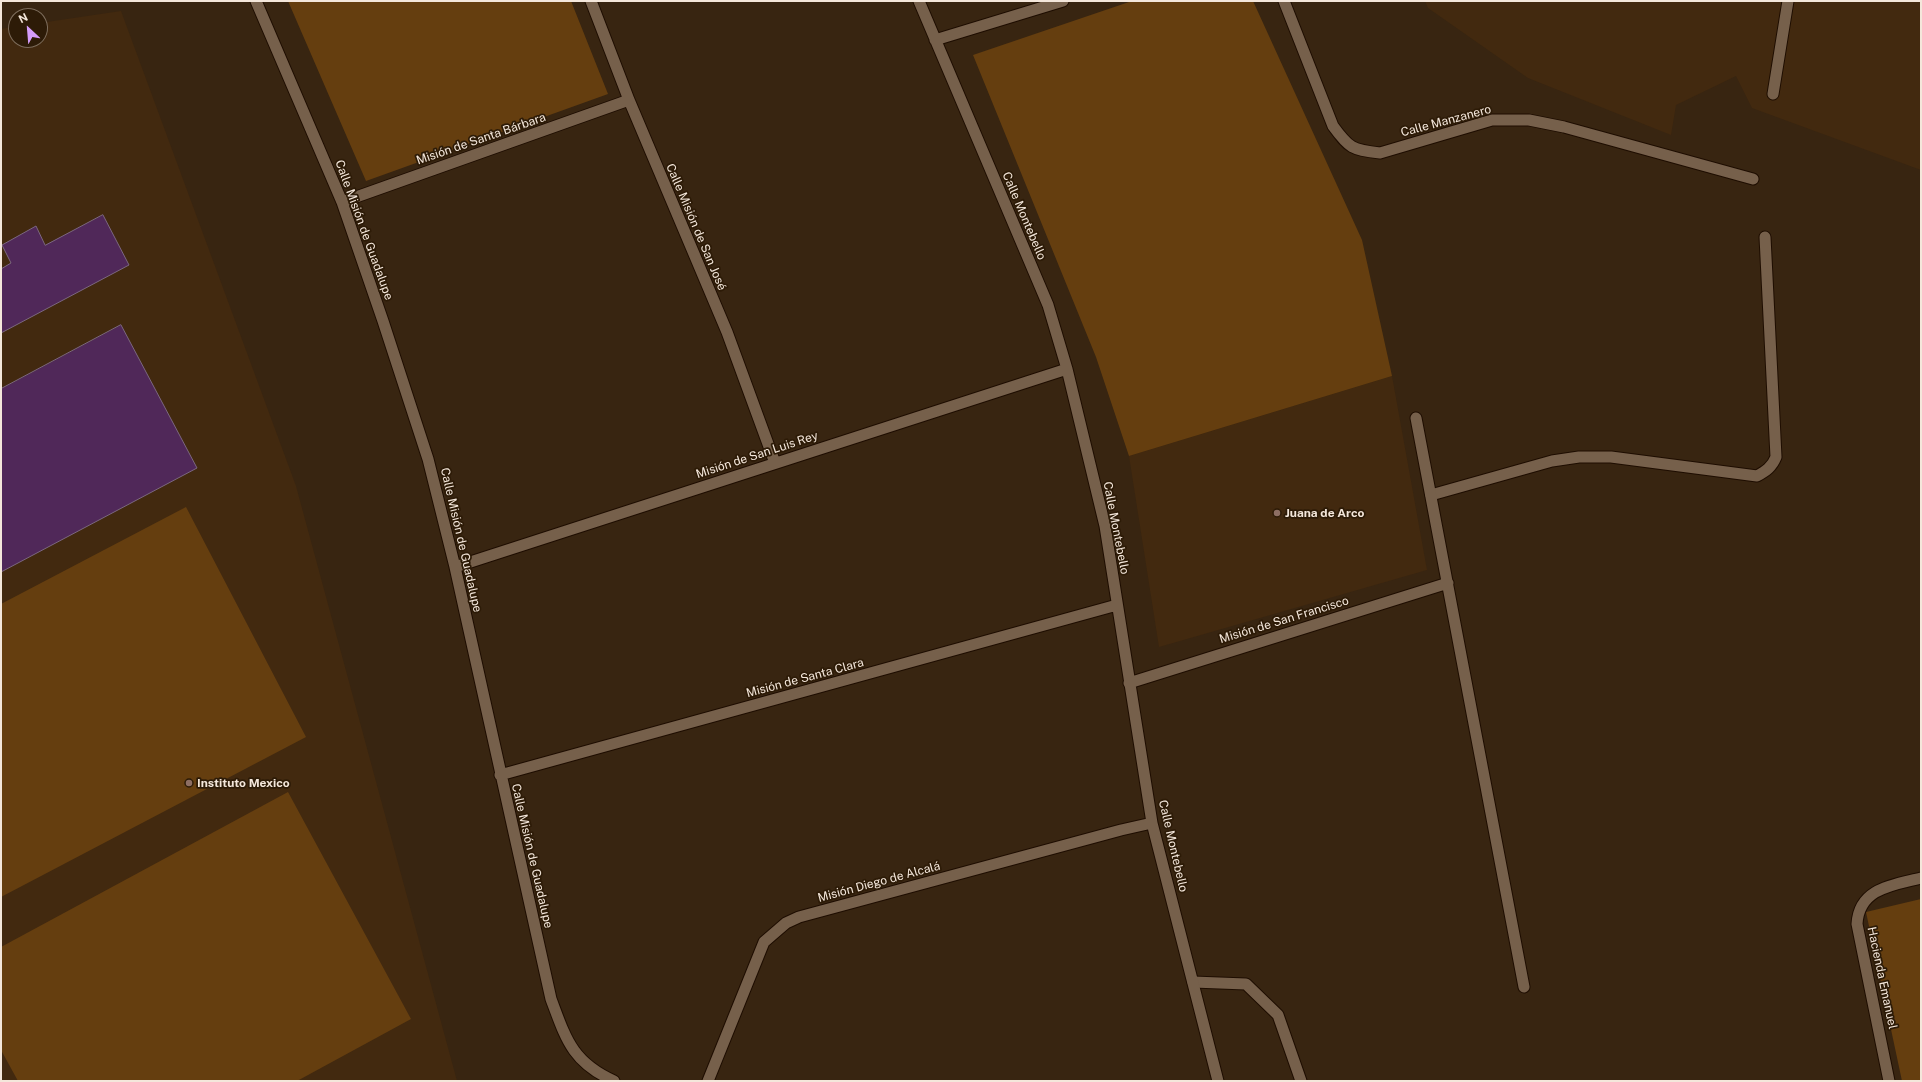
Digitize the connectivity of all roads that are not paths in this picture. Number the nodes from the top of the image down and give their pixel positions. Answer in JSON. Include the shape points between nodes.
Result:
{"nodes":[{"id":1,"x":256,"y":1,"type":"edge"},
{"id":2,"x":591,"y":1,"type":"edge"},
{"id":3,"x":919,"y":1,"type":"edge"},
{"id":4,"x":1063,"y":1,"type":"edge"},
{"id":5,"x":1284,"y":1,"type":"edge"},
{"id":6,"x":1788,"y":1,"type":"edge"},
{"id":7,"x":935,"y":40,"type":"junction"},
{"id":8,"x":1773,"y":94,"type":"dead end"},
{"id":9,"x":629,"y":100,"type":"junction"},
{"id":10,"x":1753,"y":179,"type":"dead end"},
{"id":11,"x":342,"y":202,"type":"junction"},
{"id":12,"x":1765,"y":237,"type":"dead end"},
{"id":13,"x":1067,"y":369,"type":"junction"},
{"id":14,"x":1416,"y":418,"type":"dead end"},
{"id":15,"x":775,"y":463,"type":"junction"},
{"id":16,"x":1432,"y":495,"type":"junction"},
{"id":17,"x":455,"y":566,"type":"junction"},
{"id":18,"x":1448,"y":583,"type":"junction"},
{"id":19,"x":1117,"y":605,"type":"junction"},
{"id":20,"x":1129,"y":683,"type":"junction"},
{"id":21,"x":500,"y":775,"type":"junction"},
{"id":22,"x":1152,"y":823,"type":"junction"},
{"id":23,"x":1921,"y":878,"type":"edge"},
{"id":24,"x":1193,"y":982,"type":"junction"},
{"id":25,"x":1524,"y":987,"type":"dead end"},
{"id":26,"x":614,"y":1081,"type":"edge"},
{"id":27,"x":708,"y":1081,"type":"edge"},
{"id":28,"x":1218,"y":1081,"type":"edge"},
{"id":29,"x":1301,"y":1081,"type":"edge"},
{"id":30,"x":1890,"y":1081,"type":"edge"}],
"edges":[{"from":1,"to":11,"type":"street","name":"Calle Misión de Guadalupe"},
{"from":2,"to":9,"type":"street","name":"Calle Misión de San José"},
{"from":3,"to":7,"type":"street","name":"Calle Montebello"},
{"from":4,"to":7,"type":"street"},
{"from":5,"to":10,"type":"street","name":"Calle Manzanero","via":[[1332,126],[1346,144],[1362,151],[1380,153],[1492,120],[1529,120],[1564,127]]},
{"from":6,"to":8,"type":"street"},
{"from":7,"to":13,"type":"street","name":"Calle Montebello","via":[[1048,305]]},
{"from":9,"to":11,"type":"street","name":"Misión de Santa Bárbara"},
{"from":9,"to":15,"type":"street","name":"Calle Misión de San José","via":[[727,332]]},
{"from":11,"to":17,"type":"street","name":"Calle Misión de Guadalupe","via":[[428,459]]},
{"from":12,"to":16,"type":"street","via":[[1776,457],[1767,471],[1757,476],[1611,457],[1580,457],[1552,461]]},
{"from":13,"to":15,"type":"street","name":"Misión de San Luis Rey"},
{"from":13,"to":19,"type":"street","name":"Calle Montebello","via":[[1105,526]]},
{"from":14,"to":16,"type":"street"},
{"from":15,"to":17,"type":"street","name":"Misión de San Luis Rey"},
{"from":16,"to":18,"type":"street"},
{"from":17,"to":21,"type":"street","name":"Calle Misión de Guadalupe"},
{"from":18,"to":20,"type":"street","name":"Misión de San Francisco"},
{"from":18,"to":25,"type":"street"},
{"from":19,"to":20,"type":"street","name":"Calle Montebello"},
{"from":19,"to":21,"type":"street","name":"Misión de Santa Clara"},
{"from":20,"to":22,"type":"street","name":"Calle Montebello"},
{"from":21,"to":26,"type":"street","name":"Calle Misión de Guadalupe","via":[[551,999],[567,1042],[598,1074]]},
{"from":22,"to":24,"type":"street","name":"Calle Montebello"},
{"from":22,"to":27,"type":"street","name":"Misión Diego de Alcalá","via":[[814,912],[786,923],[764,942]]},
{"from":23,"to":30,"type":"street","name":"Hacienda Emanuel","via":[[1880,888],[1862,905],[1858,915],[1857,924]]},
{"from":24,"to":28,"type":"street","name":"Calle Montebello"},
{"from":24,"to":29,"type":"street","via":[[1246,984],[1278,1015]]}]}
